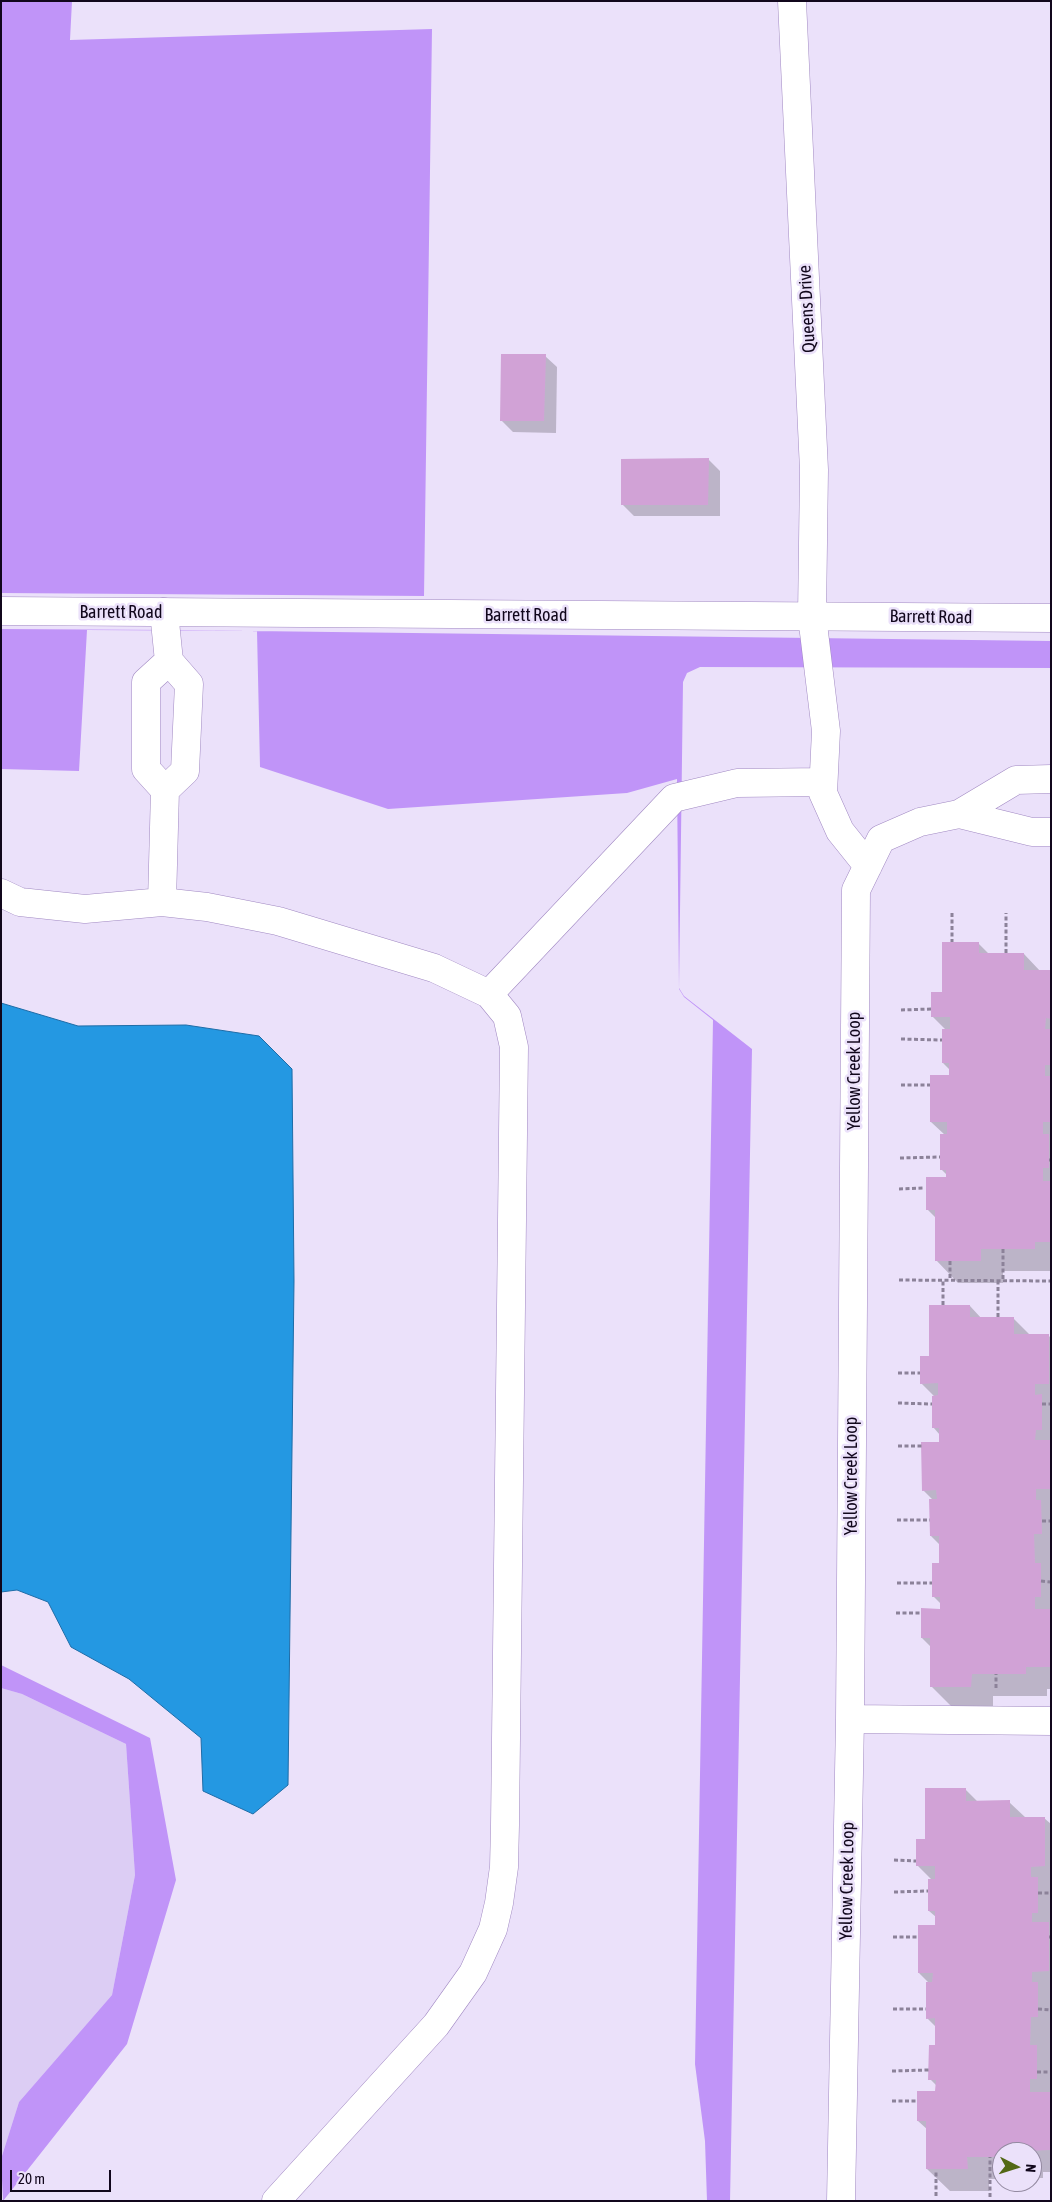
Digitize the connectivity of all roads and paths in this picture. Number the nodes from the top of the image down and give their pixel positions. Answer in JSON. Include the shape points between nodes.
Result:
{"nodes":[{"id":1,"x":792,"y":1,"type":"edge"},
{"id":2,"x":1,"y":611,"type":"edge"},
{"id":3,"x":164,"y":612,"type":"junction"},
{"id":4,"x":812,"y":616,"type":"junction"},
{"id":5,"x":1051,"y":618,"type":"edge"},
{"id":6,"x":168,"y":661,"type":"junction"},
{"id":7,"x":1051,"y":779,"type":"edge"},
{"id":8,"x":823,"y":782,"type":"junction"},
{"id":9,"x":165,"y":790,"type":"junction"},
{"id":10,"x":959,"y":814,"type":"junction"},
{"id":11,"x":1051,"y":832,"type":"edge"},
{"id":12,"x":868,"y":866,"type":"junction"},
{"id":13,"x":1,"y":893,"type":"edge"},
{"id":14,"x":162,"y":902,"type":"junction"},
{"id":15,"x":952,"y":913,"type":"dead end"},
{"id":16,"x":1006,"y":913,"type":"dead end"},
{"id":17,"x":952,"y":942,"type":"dead end"},
{"id":18,"x":1006,"y":953,"type":"dead end"},
{"id":19,"x":489,"y":994,"type":"junction"},
{"id":20,"x":901,"y":1010,"type":"dead end"},
{"id":21,"x":931,"y":1010,"type":"dead end"},
{"id":22,"x":901,"y":1039,"type":"dead end"},
{"id":23,"x":942,"y":1040,"type":"dead end"},
{"id":24,"x":900,"y":1085,"type":"dead end"},
{"id":25,"x":930,"y":1085,"type":"dead end"},
{"id":26,"x":940,"y":1157,"type":"dead end"},
{"id":27,"x":900,"y":1158,"type":"dead end"},
{"id":28,"x":926,"y":1188,"type":"dead end"},
{"id":29,"x":899,"y":1189,"type":"dead end"},
{"id":30,"x":1003,"y":1249,"type":"dead end"},
{"id":31,"x":950,"y":1261,"type":"dead end"},
{"id":32,"x":899,"y":1280,"type":"dead end"},
{"id":33,"x":944,"y":1280,"type":"junction"},
{"id":34,"x":950,"y":1280,"type":"junction"},
{"id":35,"x":998,"y":1281,"type":"junction"},
{"id":36,"x":1003,"y":1281,"type":"junction"},
{"id":37,"x":1051,"y":1281,"type":"edge"},
{"id":38,"x":943,"y":1305,"type":"dead end"},
{"id":39,"x":998,"y":1317,"type":"dead end"},
{"id":40,"x":898,"y":1373,"type":"dead end"},
{"id":41,"x":920,"y":1373,"type":"dead end"},
{"id":42,"x":898,"y":1403,"type":"dead end"},
{"id":43,"x":932,"y":1404,"type":"dead end"},
{"id":44,"x":1042,"y":1404,"type":"dead end"},
{"id":45,"x":1051,"y":1404,"type":"edge"},
{"id":46,"x":898,"y":1446,"type":"dead end"},
{"id":47,"x":922,"y":1446,"type":"dead end"},
{"id":48,"x":897,"y":1520,"type":"dead end"},
{"id":49,"x":930,"y":1520,"type":"dead end"},
{"id":50,"x":1042,"y":1521,"type":"dead end"},
{"id":51,"x":1051,"y":1521,"type":"edge"},
{"id":52,"x":1041,"y":1581,"type":"dead end"},
{"id":53,"x":1051,"y":1582,"type":"edge"},
{"id":54,"x":932,"y":1583,"type":"dead end"},
{"id":55,"x":896,"y":1584,"type":"dead end"},
{"id":56,"x":896,"y":1613,"type":"dead end"},
{"id":57,"x":921,"y":1613,"type":"dead end"},
{"id":58,"x":996,"y":1674,"type":"dead end"},
{"id":59,"x":996,"y":1690,"type":"dead end"},
{"id":60,"x":850,"y":1719,"type":"junction"},
{"id":61,"x":1051,"y":1721,"type":"edge"},
{"id":62,"x":894,"y":1860,"type":"dead end"},
{"id":63,"x":916,"y":1861,"type":"dead end"},
{"id":64,"x":928,"y":1891,"type":"dead end"},
{"id":65,"x":894,"y":1892,"type":"dead end"},
{"id":66,"x":1038,"y":1893,"type":"dead end"},
{"id":67,"x":1051,"y":1893,"type":"edge"},
{"id":68,"x":893,"y":1937,"type":"dead end"},
{"id":69,"x":918,"y":1937,"type":"dead end"},
{"id":70,"x":893,"y":2009,"type":"dead end"},
{"id":71,"x":926,"y":2009,"type":"dead end"},
{"id":72,"x":1038,"y":2009,"type":"dead end"},
{"id":73,"x":1051,"y":2010,"type":"edge"},
{"id":74,"x":929,"y":2070,"type":"dead end"},
{"id":75,"x":892,"y":2071,"type":"dead end"},
{"id":76,"x":1037,"y":2072,"type":"dead end"},
{"id":77,"x":1051,"y":2072,"type":"edge"},
{"id":78,"x":892,"y":2101,"type":"dead end"},
{"id":79,"x":917,"y":2101,"type":"dead end"},
{"id":80,"x":990,"y":2157,"type":"dead end"},
{"id":81,"x":936,"y":2170,"type":"dead end"},
{"id":82,"x":936,"y":2196,"type":"dead end"},
{"id":83,"x":990,"y":2197,"type":"dead end"},
{"id":84,"x":276,"y":2201,"type":"edge"},
{"id":85,"x":841,"y":2201,"type":"edge"}],
"edges":[{"from":1,"to":4,"type":"street","name":"Queens Drive","via":[[814,470]]},
{"from":2,"to":3,"type":"street","name":"Barrett Road"},
{"from":3,"to":4,"type":"street","name":"Barrett Road"},
{"from":3,"to":6,"type":"street"},
{"from":4,"to":5,"type":"street","name":"Barrett Road"},
{"from":4,"to":8,"type":"street","name":"Queens Drive","via":[[826,731]]},
{"from":6,"to":9,"type":"street","via":[[146,682],[146,769]]},
{"from":6,"to":9,"type":"street","via":[[189,684],[185,771]]},
{"from":7,"to":10,"type":"street","via":[[1016,780]]},
{"from":8,"to":12,"type":"street","name":"Queens Drive","via":[[822,793],[840,831]]},
{"from":8,"to":19,"type":"street","via":[[737,783],[674,798]]},
{"from":9,"to":14,"type":"street"},
{"from":10,"to":11,"type":"street","via":[[1032,832]]},
{"from":10,"to":12,"type":"street","name":"Yellow Creek Loop","via":[[920,822],[881,839]]},
{"from":12,"to":60,"type":"street","name":"Yellow Creek Loop","via":[[856,890]]},
{"from":13,"to":14,"type":"street","via":[[20,902],[85,909]]},
{"from":14,"to":19,"type":"street","via":[[278,921],[434,968]]},
{"from":15,"to":17,"type":"path"},
{"from":16,"to":18,"type":"path"},
{"from":19,"to":84,"type":"street","via":[[507,1016],[514,1047],[505,1842],[499,1902],[493,1930],[472,1973],[436,2025]]},
{"from":20,"to":21,"type":"path"},
{"from":22,"to":23,"type":"path"},
{"from":24,"to":25,"type":"path"},
{"from":26,"to":27,"type":"path"},
{"from":28,"to":29,"type":"path"},
{"from":30,"to":36,"type":"path"},
{"from":31,"to":34,"type":"path"},
{"from":32,"to":33,"type":"path"},
{"from":33,"to":34,"type":"path"},
{"from":33,"to":38,"type":"path"},
{"from":34,"to":35,"type":"path"},
{"from":35,"to":36,"type":"path"},
{"from":35,"to":39,"type":"path"},
{"from":36,"to":37,"type":"path"},
{"from":40,"to":41,"type":"path"},
{"from":42,"to":43,"type":"path"},
{"from":44,"to":45,"type":"path"},
{"from":46,"to":47,"type":"path"},
{"from":48,"to":49,"type":"path"},
{"from":50,"to":51,"type":"path"},
{"from":52,"to":53,"type":"path"},
{"from":54,"to":55,"type":"path"},
{"from":56,"to":57,"type":"path"},
{"from":58,"to":59,"type":"path"},
{"from":60,"to":61,"type":"street"},
{"from":60,"to":85,"type":"street","name":"Yellow Creek Loop"},
{"from":62,"to":63,"type":"path"},
{"from":64,"to":65,"type":"path"},
{"from":66,"to":67,"type":"path"},
{"from":68,"to":69,"type":"path"},
{"from":70,"to":71,"type":"path"},
{"from":72,"to":73,"type":"path"},
{"from":74,"to":75,"type":"path"},
{"from":76,"to":77,"type":"path"},
{"from":78,"to":79,"type":"path"},
{"from":80,"to":83,"type":"path"},
{"from":81,"to":82,"type":"path"}]}
